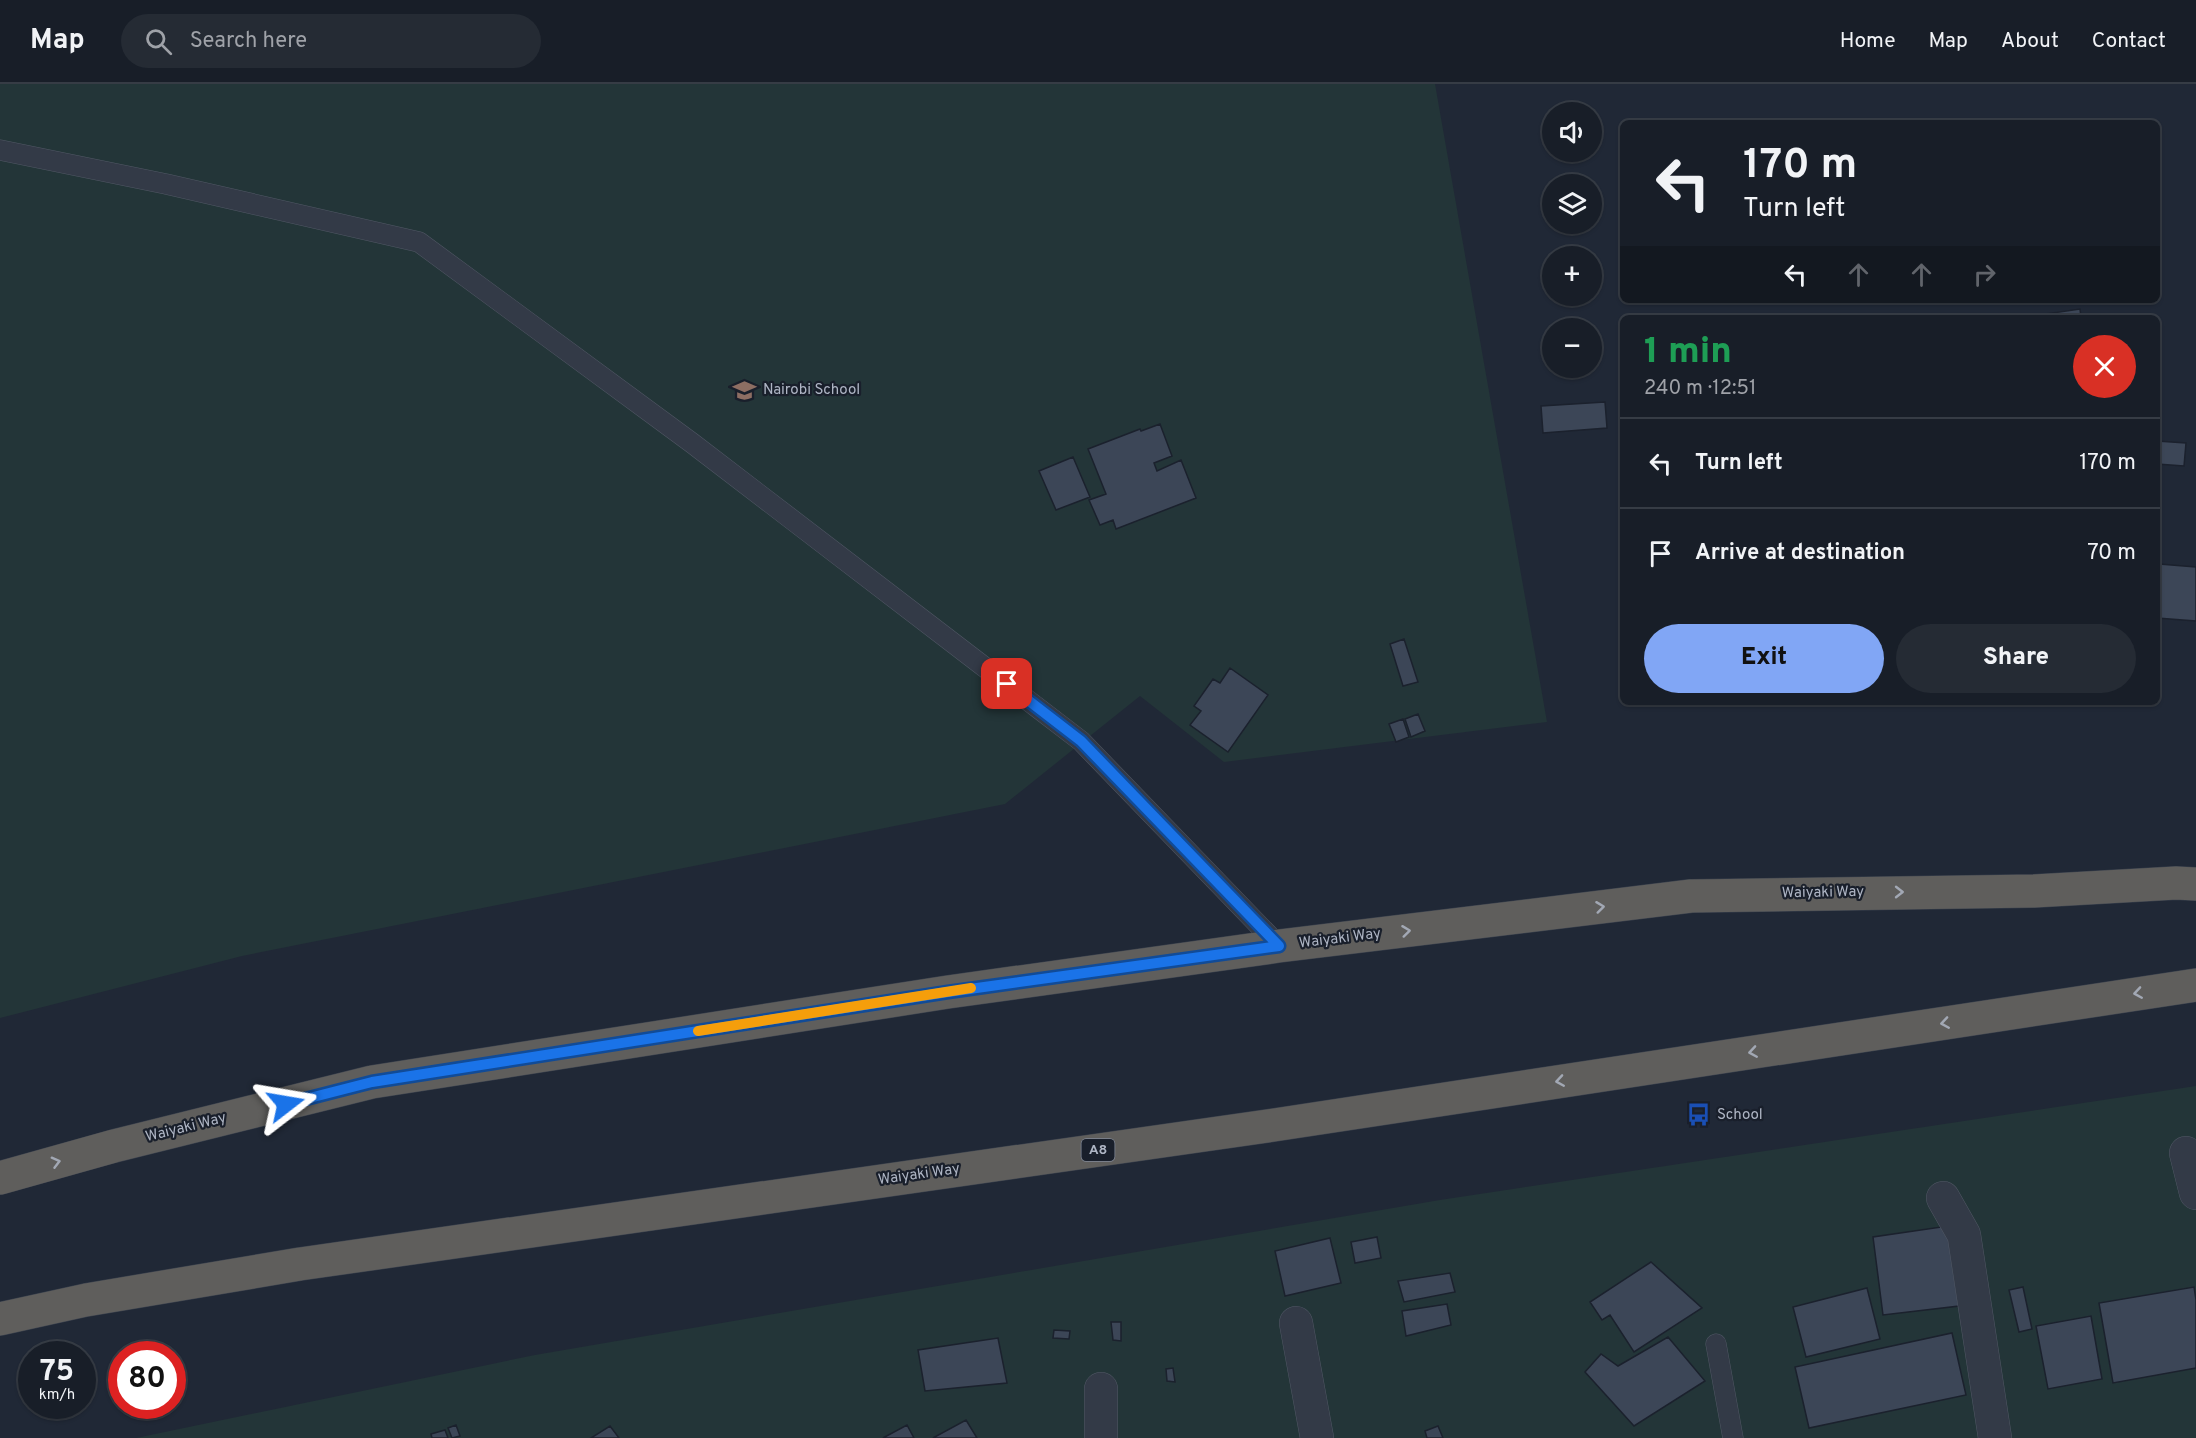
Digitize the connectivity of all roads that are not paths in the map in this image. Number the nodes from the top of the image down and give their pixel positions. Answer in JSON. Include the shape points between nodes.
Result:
{"nodes":[{"id":1,"x":0,"y":150,"type":"edge"},
{"id":2,"x":2196,"y":884,"type":"edge"},
{"id":3,"x":1279,"y":946,"type":"junction"},
{"id":4,"x":2196,"y":985,"type":"edge"},
{"id":5,"x":2186,"y":1153,"type":"dead end"},
{"id":6,"x":0,"y":1178,"type":"edge"},
{"id":7,"x":2196,"y":1193,"type":"edge"},
{"id":8,"x":1943,"y":1198,"type":"dead end"},
{"id":9,"x":0,"y":1319,"type":"edge"},
{"id":10,"x":1296,"y":1323,"type":"dead end"},
{"id":11,"x":1716,"y":1344,"type":"dead end"},
{"id":12,"x":1101,"y":1389,"type":"dead end"},
{"id":13,"x":1101,"y":1438,"type":"edge"},
{"id":14,"x":1317,"y":1438,"type":"edge"},
{"id":15,"x":1733,"y":1438,"type":"edge"},
{"id":16,"x":1995,"y":1438,"type":"edge"}],
"edges":[{"from":1,"to":3,"type":"lane","via":[[419,242],[692,443],[1081,741]]},
{"from":3,"to":2,"type":"highway","name":"Waiyaki Way","one_way":true,"via":[[1691,896],[2034,891]]},
{"from":6,"to":3,"type":"highway","name":"Waiyaki Way","one_way":true,"via":[[372,1082],[948,992]]},
{"from":4,"to":9,"type":"highway","name":"Waiyaki Way","number":"A8","one_way":true,"via":[[1251,1128],[300,1264],[86,1300]]},
{"from":5,"to":7,"type":"street"},
{"from":8,"to":16,"type":"street","via":[[1964,1235]]},
{"from":10,"to":14,"type":"street"},
{"from":11,"to":15,"type":"lane"},
{"from":12,"to":13,"type":"street"}]}
